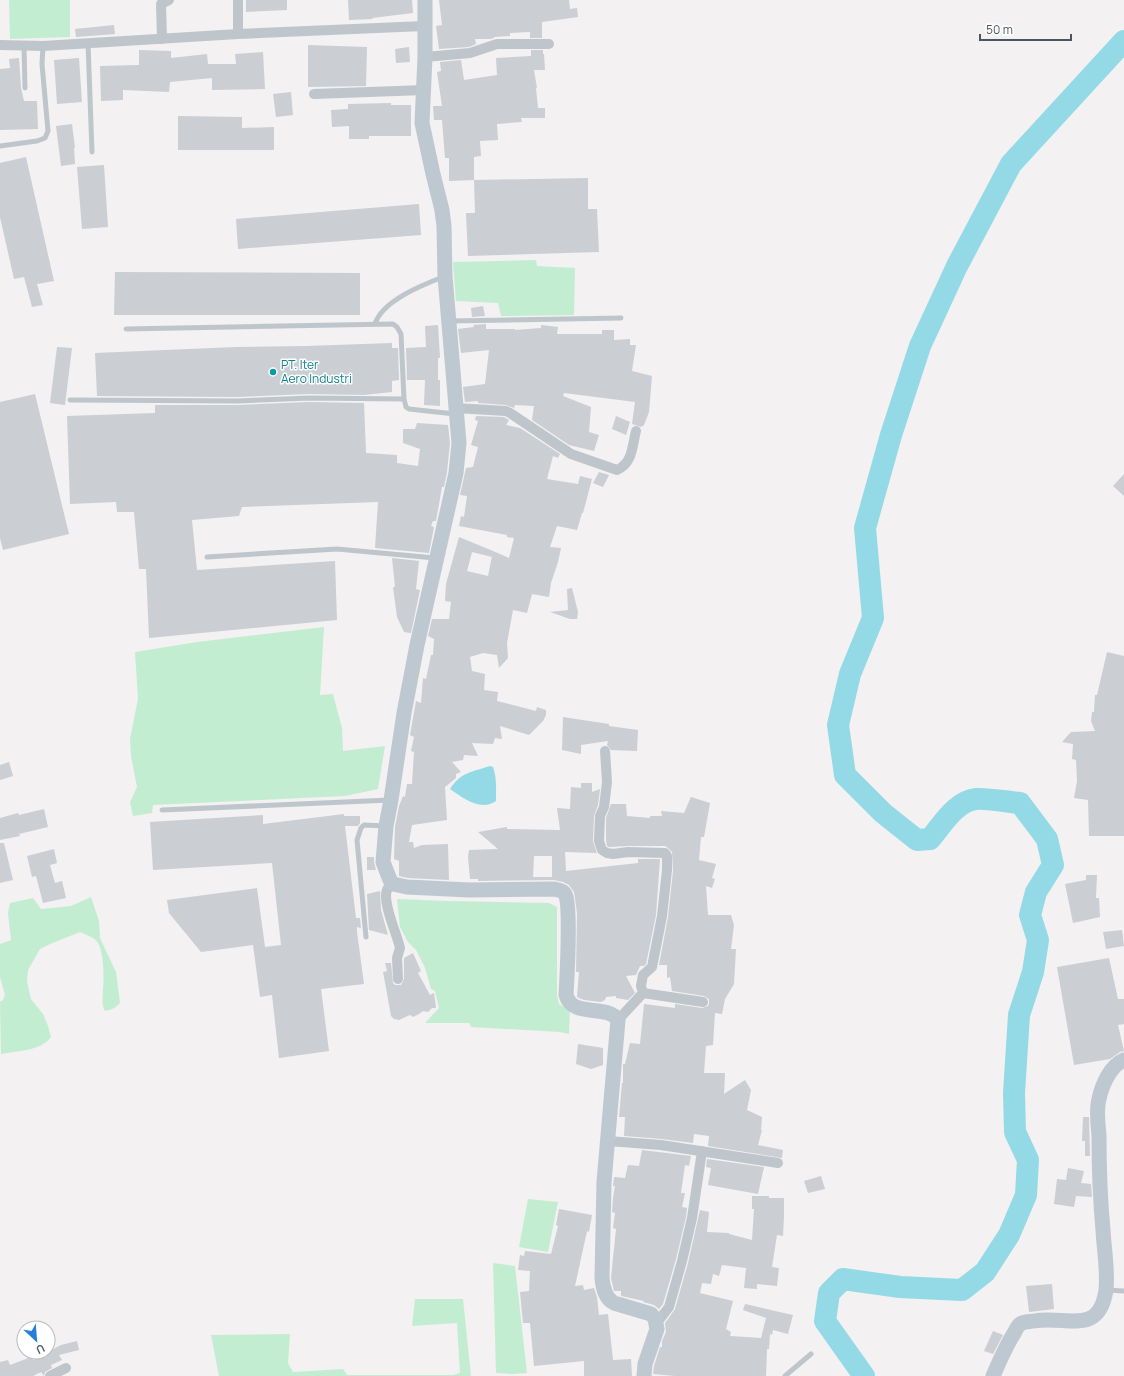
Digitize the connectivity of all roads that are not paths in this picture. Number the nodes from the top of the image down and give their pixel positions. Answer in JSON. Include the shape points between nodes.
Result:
{"nodes":[{"id":1,"x":169,"y":0,"type":"edge"},
{"id":2,"x":238,"y":0,"type":"edge"},
{"id":3,"x":425,"y":0,"type":"edge"},
{"id":4,"x":424,"y":26,"type":"junction"},
{"id":5,"x":238,"y":34,"type":"junction"},
{"id":6,"x":162,"y":39,"type":"junction"},
{"id":7,"x":88,"y":43,"type":"junction"},
{"id":8,"x":550,"y":44,"type":"dead end"},
{"id":9,"x":0,"y":45,"type":"edge"},
{"id":10,"x":24,"y":46,"type":"junction"},
{"id":11,"x":43,"y":46,"type":"junction"},
{"id":12,"x":425,"y":57,"type":"junction"},
{"id":13,"x":25,"y":88,"type":"dead end"},
{"id":14,"x":424,"y":90,"type":"junction"},
{"id":15,"x":314,"y":94,"type":"dead end"},
{"id":16,"x":0,"y":146,"type":"edge"},
{"id":17,"x":92,"y":152,"type":"dead end"},
{"id":18,"x":446,"y":276,"type":"junction"},
{"id":19,"x":621,"y":318,"type":"dead end"},
{"id":20,"x":449,"y":321,"type":"junction"},
{"id":21,"x":375,"y":324,"type":"junction"},
{"id":22,"x":126,"y":329,"type":"dead end"},
{"id":23,"x":404,"y":399,"type":"junction"},
{"id":24,"x":70,"y":400,"type":"dead end"},
{"id":25,"x":456,"y":411,"type":"junction"},
{"id":26,"x":636,"y":431,"type":"dead end"},
{"id":27,"x":207,"y":556,"type":"dead end"},
{"id":28,"x":436,"y":558,"type":"junction"},
{"id":29,"x":605,"y":751,"type":"dead end"},
{"id":30,"x":391,"y":800,"type":"junction"},
{"id":31,"x":162,"y":810,"type":"dead end"},
{"id":32,"x":386,"y":826,"type":"junction"},
{"id":33,"x":393,"y":884,"type":"junction"},
{"id":34,"x":366,"y":937,"type":"dead end"},
{"id":35,"x":398,"y":979,"type":"dead end"},
{"id":36,"x":643,"y":994,"type":"junction"},
{"id":37,"x":703,"y":1002,"type":"dead end"},
{"id":38,"x":618,"y":1020,"type":"junction"},
{"id":39,"x":1124,"y":1060,"type":"edge"},
{"id":40,"x":608,"y":1141,"type":"junction"},
{"id":41,"x":702,"y":1151,"type":"junction"},
{"id":42,"x":778,"y":1163,"type":"dead end"},
{"id":43,"x":1106,"y":1289,"type":"junction"},
{"id":44,"x":1124,"y":1291,"type":"edge"},
{"id":45,"x":656,"y":1324,"type":"junction"},
{"id":46,"x":811,"y":1354,"type":"dead end"},
{"id":47,"x":66,"y":1368,"type":"dead end"},
{"id":48,"x":50,"y":1376,"type":"edge"},
{"id":49,"x":644,"y":1376,"type":"edge"},
{"id":50,"x":785,"y":1376,"type":"edge"},
{"id":51,"x":993,"y":1376,"type":"edge"}],
"edges":[{"from":1,"to":6,"type":"street","via":[[161,4]]},
{"from":2,"to":5,"type":"street"},
{"from":3,"to":4,"type":"street"},
{"from":4,"to":5,"type":"street"},
{"from":4,"to":12,"type":"street"},
{"from":5,"to":6,"type":"street"},
{"from":6,"to":7,"type":"street"},
{"from":7,"to":11,"type":"street"},
{"from":7,"to":17,"type":"lane"},
{"from":8,"to":12,"type":"street","via":[[497,44],[470,53]]},
{"from":9,"to":10,"type":"street"},
{"from":10,"to":11,"type":"street"},
{"from":10,"to":13,"type":"lane"},
{"from":11,"to":16,"type":"lane","via":[[42,64],[48,131],[45,138]]},
{"from":12,"to":14,"type":"street"},
{"from":14,"to":15,"type":"street"},
{"from":14,"to":18,"type":"street","via":[[422,123],[442,210]]},
{"from":18,"to":20,"type":"street"},
{"from":18,"to":21,"type":"lane","via":[[401,296],[380,314]]},
{"from":19,"to":20,"type":"lane"},
{"from":20,"to":25,"type":"street"},
{"from":21,"to":22,"type":"lane"},
{"from":21,"to":23,"type":"lane","via":[[393,324],[400,330]]},
{"from":23,"to":24,"type":"lane"},
{"from":23,"to":25,"type":"lane","via":[[409,409]]},
{"from":25,"to":26,"type":"street","via":[[506,411],[571,454],[617,470],[629,460]]},
{"from":25,"to":28,"type":"street","via":[[459,443],[456,473]]},
{"from":27,"to":28,"type":"lane","via":[[337,549]]},
{"from":28,"to":30,"type":"street","via":[[404,713]]},
{"from":29,"to":36,"type":"street","via":[[607,782],[604,807],[600,816],[599,840],[602,850],[613,854],[657,853],[667,856],[668,870],[656,950],[652,967],[643,975]]},
{"from":30,"to":31,"type":"lane"},
{"from":30,"to":32,"type":"street"},
{"from":32,"to":33,"type":"street","via":[[383,862]]},
{"from":32,"to":34,"type":"lane","via":[[364,825],[358,840]]},
{"from":33,"to":35,"type":"street","via":[[386,892],[390,920],[400,948],[397,958]]},
{"from":33,"to":38,"type":"street","via":[[461,890],[554,889],[563,892],[567,900],[566,995],[569,1002],[575,1007],[615,1016]]},
{"from":36,"to":37,"type":"street"},
{"from":36,"to":38,"type":"street"},
{"from":38,"to":40,"type":"street"},
{"from":39,"to":43,"type":"street","via":[[1106,1079],[1098,1101]]},
{"from":40,"to":41,"type":"street"},
{"from":40,"to":45,"type":"street","via":[[604,1182],[604,1291],[614,1304],[654,1316]]},
{"from":41,"to":42,"type":"street"},
{"from":41,"to":45,"type":"street","via":[[692,1218],[682,1261],[669,1307]]},
{"from":43,"to":44,"type":"lane"},
{"from":43,"to":51,"type":"street","via":[[1102,1305],[1094,1317],[1084,1321],[1037,1320],[1019,1325],[1004,1350]]},
{"from":45,"to":49,"type":"street","via":[[657,1329],[645,1364]]},
{"from":46,"to":50,"type":"lane"},
{"from":47,"to":48,"type":"street"}]}
